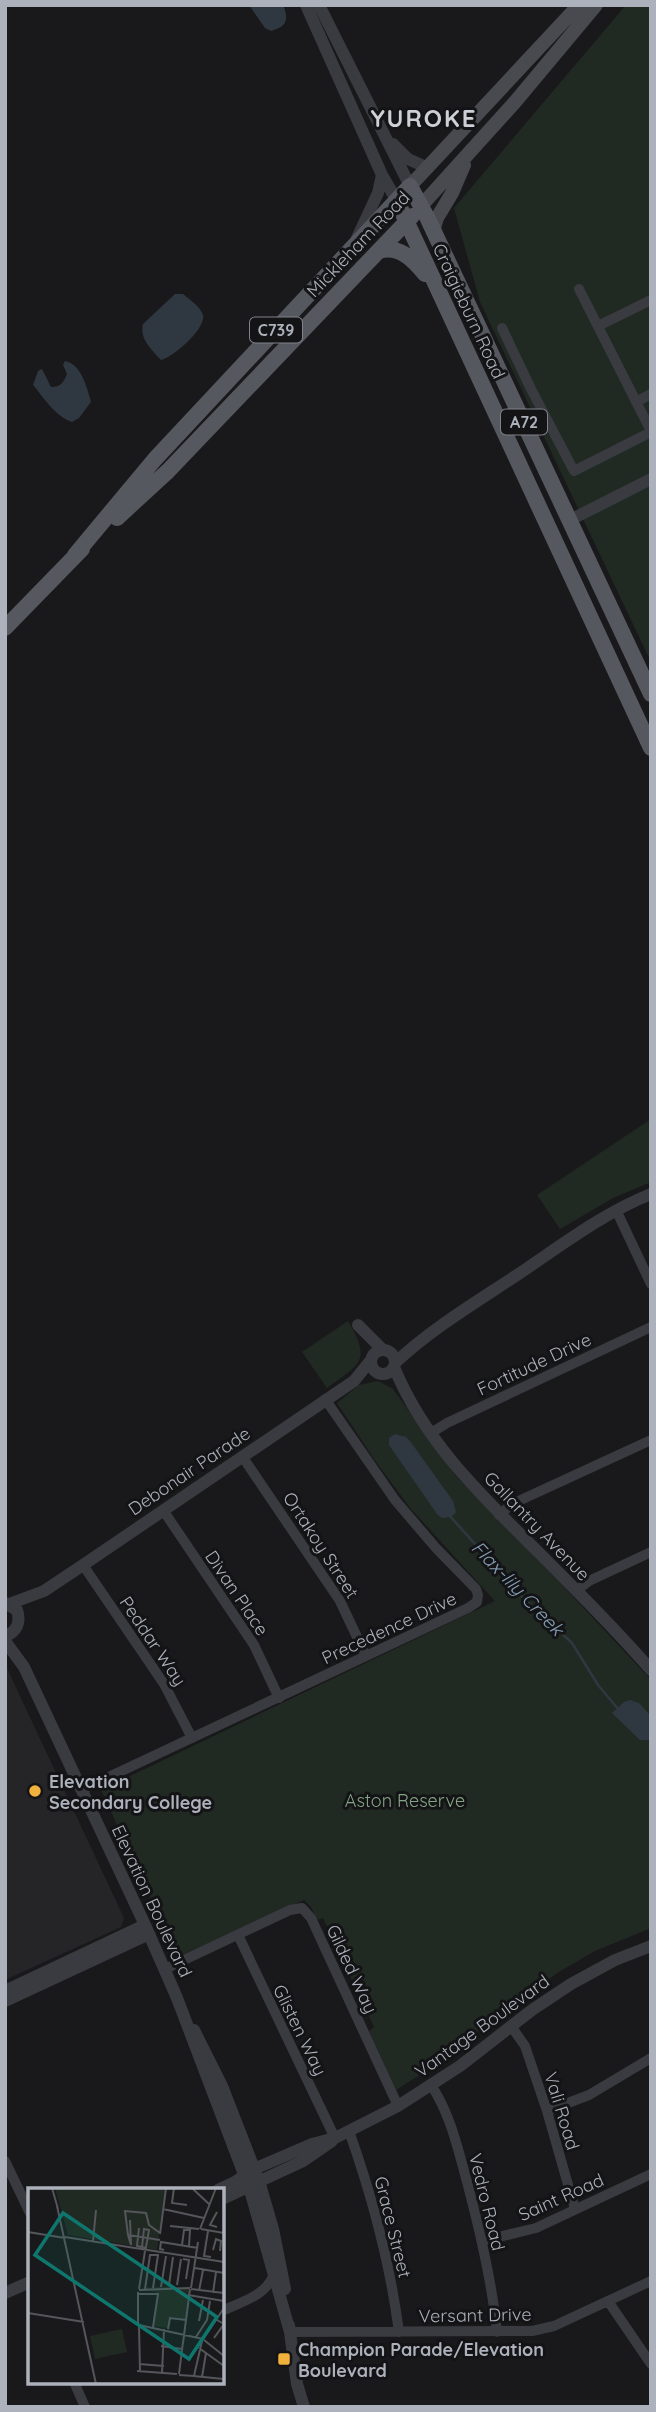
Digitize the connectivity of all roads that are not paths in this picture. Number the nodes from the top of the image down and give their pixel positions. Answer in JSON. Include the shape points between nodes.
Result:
{"nodes":[{"id":1,"x":306,"y":5,"type":"edge"},
{"id":2,"x":319,"y":5,"type":"edge"},
{"id":3,"x":579,"y":5,"type":"edge"},
{"id":4,"x":596,"y":5,"type":"edge"},
{"id":5,"x":383,"y":134,"type":"junction"},
{"id":6,"x":469,"y":154,"type":"junction"},
{"id":7,"x":428,"y":168,"type":"junction"},
{"id":8,"x":382,"y":176,"type":"junction"},
{"id":9,"x":410,"y":186,"type":"junction"},
{"id":10,"x":397,"y":201,"type":"junction"},
{"id":11,"x":421,"y":206,"type":"junction"},
{"id":12,"x":407,"y":222,"type":"junction"},
{"id":13,"x":433,"y":230,"type":"junction"},
{"id":14,"x":353,"y":248,"type":"junction"},
{"id":15,"x":379,"y":251,"type":"junction"},
{"id":16,"x":437,"y":289,"type":"junction"},
{"id":17,"x":579,"y":289,"type":"dead end"},
{"id":18,"x":651,"y":300,"type":"edge"},
{"id":19,"x":598,"y":326,"type":"junction"},
{"id":20,"x":502,"y":328,"type":"dead end"},
{"id":21,"x":651,"y":394,"type":"edge"},
{"id":22,"x":636,"y":402,"type":"junction"},
{"id":23,"x":651,"y":431,"type":"edge"},
{"id":24,"x":651,"y":479,"type":"edge"},
{"id":25,"x":570,"y":520,"type":"junction"},
{"id":26,"x":75,"y":555,"type":"junction"},
{"id":27,"x":5,"y":628,"type":"edge"},
{"id":28,"x":651,"y":695,"type":"edge"},
{"id":29,"x":651,"y":748,"type":"edge"},
{"id":30,"x":651,"y":1194,"type":"edge"},
{"id":31,"x":617,"y":1212,"type":"junction"},
{"id":32,"x":651,"y":1284,"type":"edge"},
{"id":33,"x":356,"y":1322,"type":"dead end"},
{"id":34,"x":651,"y":1327,"type":"edge"},
{"id":35,"x":420,"y":1341,"type":"junction"},
{"id":36,"x":378,"y":1355,"type":"junction"},
{"id":37,"x":394,"y":1365,"type":"junction"},
{"id":38,"x":380,"y":1374,"type":"junction"},
{"id":39,"x":354,"y":1381,"type":"junction"},
{"id":40,"x":325,"y":1399,"type":"junction"},
{"id":41,"x":408,"y":1399,"type":"junction"},
{"id":42,"x":431,"y":1433,"type":"junction"},
{"id":43,"x":651,"y":1440,"type":"edge"},
{"id":44,"x":243,"y":1456,"type":"junction"},
{"id":45,"x":163,"y":1510,"type":"junction"},
{"id":46,"x":499,"y":1515,"type":"junction"},
{"id":47,"x":651,"y":1552,"type":"edge"},
{"id":48,"x":83,"y":1565,"type":"junction"},
{"id":49,"x":44,"y":1591,"type":"junction"},
{"id":50,"x":576,"y":1591,"type":"junction"},
{"id":51,"x":7,"y":1603,"type":"edge"},
{"id":52,"x":18,"y":1623,"type":"junction"},
{"id":53,"x":5,"y":1638,"type":"edge"},
{"id":54,"x":366,"y":1656,"type":"junction"},
{"id":55,"x":24,"y":1667,"type":"junction"},
{"id":56,"x":650,"y":1669,"type":"edge"},
{"id":57,"x":279,"y":1698,"type":"junction"},
{"id":58,"x":192,"y":1738,"type":"junction"},
{"id":59,"x":81,"y":1790,"type":"junction"},
{"id":60,"x":147,"y":1929,"type":"junction"},
{"id":61,"x":238,"y":1935,"type":"junction"},
{"id":62,"x":651,"y":1946,"type":"edge"},
{"id":63,"x":165,"y":1969,"type":"junction"},
{"id":64,"x":5,"y":1991,"type":"edge"},
{"id":65,"x":5,"y":2001,"type":"edge"},
{"id":66,"x":512,"y":2026,"type":"junction"},
{"id":67,"x":651,"y":2058,"type":"edge"},
{"id":68,"x":431,"y":2085,"type":"junction"},
{"id":69,"x":398,"y":2106,"type":"junction"},
{"id":70,"x":547,"y":2111,"type":"junction"},
{"id":71,"x":349,"y":2131,"type":"junction"},
{"id":72,"x":335,"y":2138,"type":"junction"},
{"id":73,"x":5,"y":2161,"type":"edge"},
{"id":74,"x":651,"y":2174,"type":"edge"},
{"id":75,"x":251,"y":2178,"type":"junction"},
{"id":76,"x":224,"y":2188,"type":"edge"},
{"id":77,"x":224,"y":2198,"type":"edge"},
{"id":78,"x":28,"y":2209,"type":"edge"},
{"id":79,"x":575,"y":2209,"type":"junction"},
{"id":80,"x":482,"y":2241,"type":"junction"},
{"id":81,"x":274,"y":2276,"type":"junction"},
{"id":82,"x":651,"y":2281,"type":"edge"},
{"id":83,"x":28,"y":2285,"type":"edge"},
{"id":84,"x":5,"y":2293,"type":"edge"},
{"id":85,"x":259,"y":2294,"type":"junction"},
{"id":86,"x":279,"y":2299,"type":"junction"},
{"id":87,"x":608,"y":2301,"type":"junction"},
{"id":88,"x":224,"y":2310,"type":"edge"},
{"id":89,"x":290,"y":2332,"type":"junction"},
{"id":90,"x":400,"y":2332,"type":"junction"},
{"id":91,"x":497,"y":2332,"type":"junction"},
{"id":92,"x":651,"y":2364,"type":"edge"},
{"id":93,"x":75,"y":2384,"type":"edge"},
{"id":94,"x":297,"y":2384,"type":"junction"},
{"id":95,"x":85,"y":2407,"type":"edge"},
{"id":96,"x":294,"y":2407,"type":"edge"},
{"id":97,"x":304,"y":2407,"type":"edge"}],
"edges":[{"from":1,"to":8,"type":"street","name":"Craigieburn Road"},
{"from":2,"to":5,"type":"street","name":"Craigieburn Road"},
{"from":3,"to":7,"type":"main road","name":"Mickleham Road","number":"C739"},
{"from":4,"to":6,"type":"main road","name":"Mickleham Road","number":"C739"},
{"from":5,"to":7,"type":"street","via":[[408,159]]},
{"from":5,"to":9,"type":"street","name":"Craigieburn Road"},
{"from":6,"to":11,"type":"main road","name":"Mickleham Road","number":"C739"},
{"from":6,"to":13,"type":"main road"},
{"from":7,"to":9,"type":"main road","name":"Mickleham Road","number":"C739"},
{"from":8,"to":10,"type":"street","name":"Craigieburn Road"},
{"from":8,"to":14,"type":"street"},
{"from":9,"to":10,"type":"main road","name":"Mickleham Road","number":"C739"},
{"from":9,"to":11,"type":"main road","name":"Craigieburn Road","number":"A72"},
{"from":10,"to":12,"type":"main road","name":"Craigieburn Road","number":"A72"},
{"from":10,"to":14,"type":"main road","name":"Mickleham Road","number":"C739"},
{"from":11,"to":12,"type":"main road","name":"Mickleham Road","number":"C739"},
{"from":11,"to":13,"type":"main road","name":"Craigieburn Road","number":"A72"},
{"from":12,"to":15,"type":"main road","name":"Mickleham Road","number":"C739"},
{"from":12,"to":16,"type":"main road","name":"Craigieburn Road","number":"A72"},
{"from":13,"to":25,"type":"main road","name":"Craigieburn Road","number":"A72"},
{"from":14,"to":26,"type":"main road","name":"Mickleham Road","number":"C739","via":[[155,459]]},
{"from":15,"to":16,"type":"main road","via":[[392,249],[407,256]]},
{"from":15,"to":26,"type":"main road","name":"Mickleham Road","number":"C739","via":[[168,471]]},
{"from":16,"to":29,"type":"main road","name":"Craigieburn Road","number":"A72"},
{"from":17,"to":19,"type":"street"},
{"from":18,"to":19,"type":"street"},
{"from":19,"to":22,"type":"street"},
{"from":20,"to":23,"type":"street","via":[[574,471]]},
{"from":21,"to":22,"type":"street"},
{"from":22,"to":23,"type":"street"},
{"from":24,"to":25,"type":"street"},
{"from":25,"to":28,"type":"main road","name":"Craigieburn Road","number":"A72"},
{"from":26,"to":27,"type":"main road","name":"Mickleham Road","number":"C739"},
{"from":30,"to":31,"type":"street"},
{"from":31,"to":32,"type":"street"},
{"from":31,"to":35,"type":"street"},
{"from":33,"to":36,"type":"street"},
{"from":34,"to":42,"type":"street","name":"Fortitude Drive"},
{"from":35,"to":36,"type":"street"},
{"from":35,"to":37,"type":"street"},
{"from":36,"to":37,"type":"street","via":[[393,1356]]},
{"from":36,"to":38,"type":"street","via":[[371,1367]]},
{"from":36,"to":39,"type":"street","name":"Debonair Parade"},
{"from":37,"to":38,"type":"street","via":[[389,1373]]},
{"from":37,"to":41,"type":"street","name":"Gallantry Avenue"},
{"from":38,"to":39,"type":"street","name":"Debonair Parade"},
{"from":38,"to":41,"type":"street","name":"Gallantry Avenue"},
{"from":39,"to":40,"type":"street","name":"Debonair Parade"},
{"from":40,"to":44,"type":"street","name":"Debonair Parade"},
{"from":40,"to":54,"type":"street","name":"Precedence Drive","via":[[395,1500],[478,1595],[468,1608]]},
{"from":41,"to":42,"type":"street","name":"Gallantry Avenue"},
{"from":42,"to":46,"type":"street","name":"Gallantry Avenue"},
{"from":43,"to":46,"type":"street","via":[[512,1504]]},
{"from":44,"to":45,"type":"street","name":"Debonair Parade"},
{"from":44,"to":54,"type":"street","name":"Ortakoy Street","via":[[340,1601]]},
{"from":45,"to":48,"type":"street","name":"Debonair Parade"},
{"from":45,"to":57,"type":"street","name":"Divan Place","via":[[254,1645]]},
{"from":46,"to":50,"type":"street","name":"Gallantry Avenue"},
{"from":47,"to":50,"type":"street"},
{"from":48,"to":49,"type":"street","name":"Debonair Parade"},
{"from":48,"to":58,"type":"street","name":"Peddar Way","via":[[164,1684]]},
{"from":49,"to":51,"type":"street","name":"Debonair Parade"},
{"from":49,"to":52,"type":"street","name":"Debonair Parade"},
{"from":50,"to":56,"type":"street","name":"Gallantry Avenue"},
{"from":51,"to":52,"type":"street","via":[[17,1611]]},
{"from":52,"to":53,"type":"street","name":"Debonair Parade"},
{"from":52,"to":55,"type":"street","name":"Elevation Boulevard","via":[[17,1644]]},
{"from":53,"to":55,"type":"street","name":"Elevation Boulevard"},
{"from":54,"to":57,"type":"street","name":"Precedence Drive"},
{"from":55,"to":59,"type":"street","name":"Elevation Boulevard"},
{"from":57,"to":58,"type":"street","name":"Precedence Drive"},
{"from":58,"to":59,"type":"street","name":"Precedence Drive"},
{"from":59,"to":60,"type":"street","name":"Elevation Boulevard"},
{"from":60,"to":63,"type":"street","name":"Elevation Boulevard"},
{"from":60,"to":64,"type":"street"},
{"from":60,"to":65,"type":"street"},
{"from":61,"to":63,"type":"street","name":"Gilded Way"},
{"from":61,"to":69,"type":"street","name":"Gilded Way","via":[[293,1909],[306,1911]]},
{"from":61,"to":72,"type":"street","name":"Glisten Way"},
{"from":62,"to":66,"type":"street","name":"Vantage Boulevard","via":[[571,1984]]},
{"from":63,"to":75,"type":"street","name":"Elevation Boulevard","via":[[222,2086]]},
{"from":66,"to":68,"type":"street","name":"Vantage Boulevard"},
{"from":66,"to":70,"type":"street","name":"Vali Road","via":[[525,2046]]},
{"from":67,"to":70,"type":"street","via":[[589,2095]]},
{"from":68,"to":69,"type":"street","name":"Vantage Boulevard"},
{"from":68,"to":80,"type":"street","name":"Vedro Road","via":[[445,2110]]},
{"from":69,"to":71,"type":"street","name":"Vantage Boulevard"},
{"from":70,"to":79,"type":"street","name":"Vali Road"},
{"from":71,"to":72,"type":"street","name":"Vantage Boulevard"},
{"from":71,"to":90,"type":"street","name":"Grace Street","via":[[375,2215]]},
{"from":72,"to":75,"type":"street","name":"Vantage Boulevard","via":[[303,2161]]},
{"from":73,"to":78,"type":"street"},
{"from":74,"to":79,"type":"street","name":"Saint Road"},
{"from":75,"to":76,"type":"street","name":"Vantage Boulevard"},
{"from":75,"to":77,"type":"street","name":"Vantage Boulevard"},
{"from":75,"to":81,"type":"street","name":"Elevation Boulevard"},
{"from":75,"to":89,"type":"street","name":"Elevation Boulevard","via":[[273,2229]]},
{"from":79,"to":80,"type":"street","name":"Saint Road","via":[[527,2231]]},
{"from":80,"to":91,"type":"street","name":"Vedro Road"},
{"from":81,"to":85,"type":"street"},
{"from":81,"to":86,"type":"street","name":"Elevation Boulevard"},
{"from":82,"to":87,"type":"street","name":"Versant Drive"},
{"from":83,"to":84,"type":"street"},
{"from":85,"to":86,"type":"street","via":[[274,2294]]},
{"from":85,"to":88,"type":"street"},
{"from":86,"to":89,"type":"street","name":"Elevation Boulevard"},
{"from":87,"to":91,"type":"street","name":"Versant Drive","via":[[545,2329]]},
{"from":87,"to":92,"type":"street"},
{"from":89,"to":90,"type":"street","name":"Versant Drive"},
{"from":89,"to":94,"type":"street","name":"Elevation Boulevard"},
{"from":90,"to":91,"type":"street","name":"Versant Drive"},
{"from":93,"to":95,"type":"street"},
{"from":94,"to":96,"type":"street","name":"Elevation Boulevard"},
{"from":94,"to":97,"type":"street","name":"Elevation Boulevard"}]}
